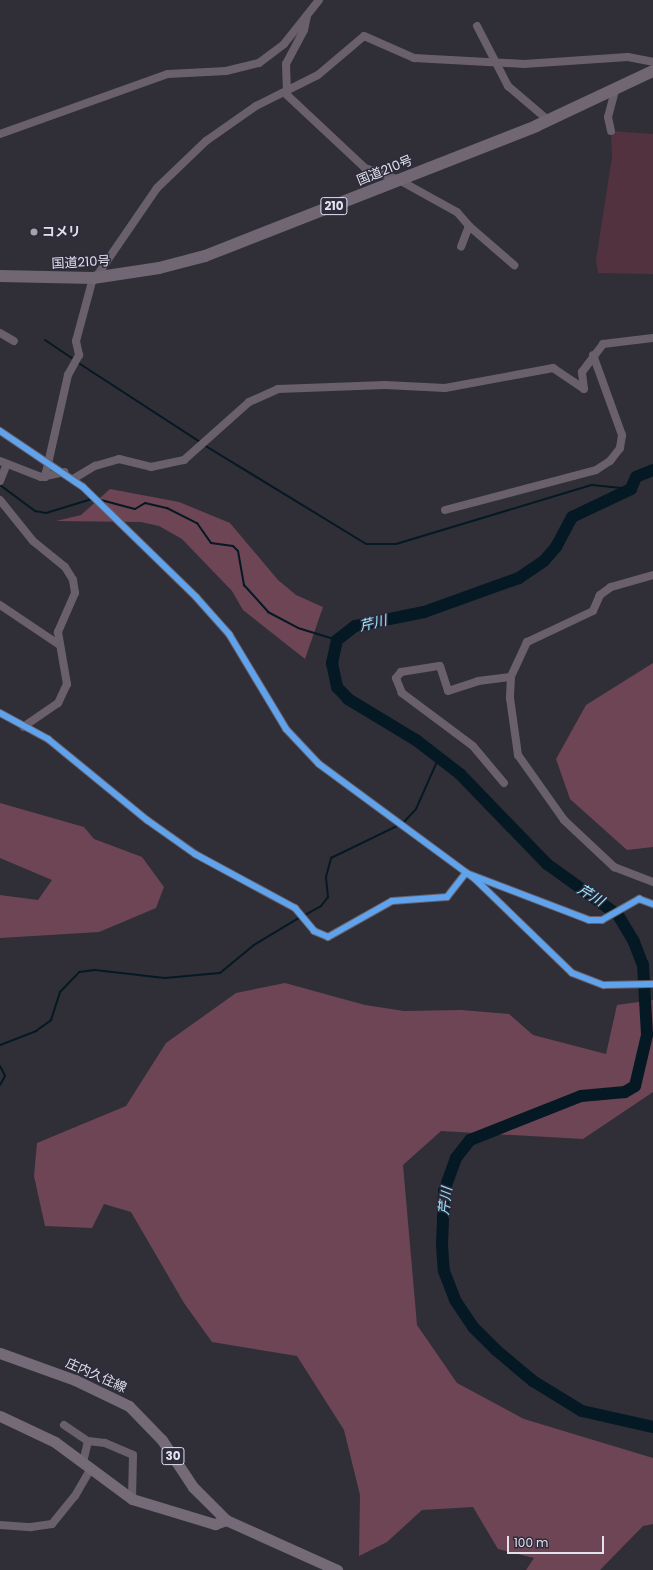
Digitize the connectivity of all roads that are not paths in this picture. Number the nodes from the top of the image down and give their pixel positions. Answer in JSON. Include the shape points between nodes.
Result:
{"nodes":[{"id":1,"x":319,"y":0,"type":"edge"},
{"id":2,"x":307,"y":15,"type":"junction"},
{"id":3,"x":477,"y":26,"type":"dead end"},
{"id":4,"x":653,"y":62,"type":"edge"},
{"id":5,"x":494,"y":64,"type":"junction"},
{"id":6,"x":653,"y":71,"type":"edge"},
{"id":7,"x":285,"y":90,"type":"junction"},
{"id":8,"x":615,"y":90,"type":"junction"},
{"id":9,"x":549,"y":121,"type":"junction"},
{"id":10,"x":611,"y":131,"type":"dead end"},
{"id":11,"x":0,"y":134,"type":"edge"},
{"id":12,"x":399,"y":180,"type":"junction"},
{"id":13,"x":469,"y":226,"type":"junction"},
{"id":14,"x":461,"y":247,"type":"dead end"},
{"id":15,"x":514,"y":265,"type":"dead end"},
{"id":16,"x":0,"y":276,"type":"edge"},
{"id":17,"x":95,"y":277,"type":"junction"},
{"id":18,"x":0,"y":333,"type":"edge"},
{"id":19,"x":653,"y":338,"type":"edge"},
{"id":20,"x":14,"y":341,"type":"dead end"},
{"id":21,"x":593,"y":355,"type":"junction"},
{"id":22,"x":0,"y":431,"type":"edge"},
{"id":23,"x":48,"y":461,"type":"junction"},
{"id":24,"x":4,"y":463,"type":"edge"},
{"id":25,"x":64,"y":472,"type":"junction"},
{"id":26,"x":45,"y":477,"type":"junction"},
{"id":27,"x":0,"y":481,"type":"edge"},
{"id":28,"x":77,"y":481,"type":"junction"},
{"id":29,"x":0,"y":500,"type":"edge"},
{"id":30,"x":445,"y":510,"type":"dead end"},
{"id":31,"x":653,"y":575,"type":"edge"},
{"id":32,"x":0,"y":605,"type":"edge"},
{"id":33,"x":58,"y":644,"type":"junction"},
{"id":34,"x":511,"y":677,"type":"junction"},
{"id":35,"x":0,"y":713,"type":"edge"},
{"id":36,"x":23,"y":727,"type":"junction"},
{"id":37,"x":504,"y":783,"type":"dead end"},
{"id":38,"x":466,"y":873,"type":"junction"},
{"id":39,"x":653,"y":882,"type":"edge"},
{"id":40,"x":653,"y":904,"type":"edge"},
{"id":41,"x":653,"y":984,"type":"edge"},
{"id":42,"x":0,"y":1353,"type":"edge"},
{"id":43,"x":0,"y":1416,"type":"edge"},
{"id":44,"x":64,"y":1425,"type":"dead end"},
{"id":45,"x":88,"y":1441,"type":"junction"},
{"id":46,"x":87,"y":1465,"type":"junction"},
{"id":47,"x":132,"y":1499,"type":"junction"},
{"id":48,"x":226,"y":1520,"type":"junction"},
{"id":49,"x":0,"y":1525,"type":"edge"},
{"id":50,"x":337,"y":1570,"type":"edge"}],
"edges":[{"from":1,"to":2,"type":"street"},
{"from":2,"to":7,"type":"street","via":[[309,19],[286,64]]},
{"from":2,"to":11,"type":"street","via":[[284,44],[259,62],[226,71],[173,73]]},
{"from":3,"to":5,"type":"street"},
{"from":4,"to":5,"type":"street","via":[[628,57]]},
{"from":5,"to":7,"type":"street","via":[[414,58],[364,36],[318,75]]},
{"from":5,"to":9,"type":"street","via":[[508,86]]},
{"from":6,"to":8,"type":"highway","name":"国道210号","number":"210"},
{"from":7,"to":12,"type":"street","via":[[287,97],[358,163],[375,174]]},
{"from":7,"to":17,"type":"street","via":[[225,126],[183,162],[149,198]]},
{"from":8,"to":9,"type":"highway","name":"国道210号","number":"210"},
{"from":8,"to":10,"type":"street","via":[[608,117]]},
{"from":9,"to":12,"type":"highway","name":"国道210号","number":"210"},
{"from":12,"to":13,"type":"street","via":[[448,205]]},
{"from":12,"to":17,"type":"highway","name":"国道210号","number":"210","via":[[205,256],[159,268]]},
{"from":13,"to":14,"type":"street"},
{"from":13,"to":15,"type":"street"},
{"from":16,"to":17,"type":"highway","name":"国道210号","number":"210"},
{"from":17,"to":23,"type":"street","via":[[76,341],[79,355],[68,375]]},
{"from":18,"to":20,"type":"street"},
{"from":19,"to":21,"type":"street","via":[[603,344]]},
{"from":21,"to":28,"type":"street","via":[[582,372],[584,389],[553,368],[445,388],[385,385],[278,389],[249,402],[184,460],[151,467],[119,459],[95,466]]},
{"from":21,"to":30,"type":"street","via":[[622,435],[620,448],[610,461],[596,470]]},
{"from":22,"to":23,"type":"street"},
{"from":23,"to":25,"type":"street"},
{"from":23,"to":26,"type":"street"},
{"from":24,"to":26,"type":"street"},
{"from":24,"to":27,"type":"street"},
{"from":25,"to":26,"type":"street"},
{"from":25,"to":28,"type":"street"},
{"from":28,"to":38,"type":"street","via":[[131,532],[230,634],[251,666],[276,713],[310,756]]},
{"from":29,"to":33,"type":"street","via":[[22,529],[65,567],[73,580],[74,593],[58,632]]},
{"from":31,"to":34,"type":"street","via":[[611,587],[600,595],[593,611],[527,642]]},
{"from":32,"to":33,"type":"street"},
{"from":33,"to":36,"type":"street","via":[[66,666],[67,684],[58,703]]},
{"from":34,"to":37,"type":"street","via":[[478,681],[448,691],[440,666],[401,672],[396,678],[402,693],[441,719],[473,746]]},
{"from":34,"to":39,"type":"street","via":[[514,733],[525,768],[564,820],[588,846],[614,867]]},
{"from":35,"to":36,"type":"street"},
{"from":36,"to":38,"type":"street","via":[[48,739],[147,820],[195,854],[295,908],[314,931],[328,937],[392,901],[448,897]]},
{"from":38,"to":40,"type":"street","via":[[567,913],[602,920],[639,899]]},
{"from":38,"to":41,"type":"street","via":[[495,897],[558,963],[577,976],[604,985]]},
{"from":42,"to":48,"type":"main road","name":"庄内久住線","number":"30","via":[[75,1380],[129,1406],[162,1440],[193,1487]]},
{"from":43,"to":46,"type":"main road","name":"庄内久住線","number":"30","via":[[55,1442]]},
{"from":44,"to":45,"type":"street"},
{"from":45,"to":46,"type":"street"},
{"from":45,"to":47,"type":"street","via":[[105,1443],[133,1455]]},
{"from":46,"to":47,"type":"main road","name":"庄内久住線","number":"30"},
{"from":46,"to":49,"type":"street","via":[[75,1496],[52,1524],[31,1527]]},
{"from":47,"to":48,"type":"main road","name":"庄内久住線","number":"30","via":[[215,1524]]},
{"from":48,"to":50,"type":"main road","name":"庄内久住線","number":"30"}]}
